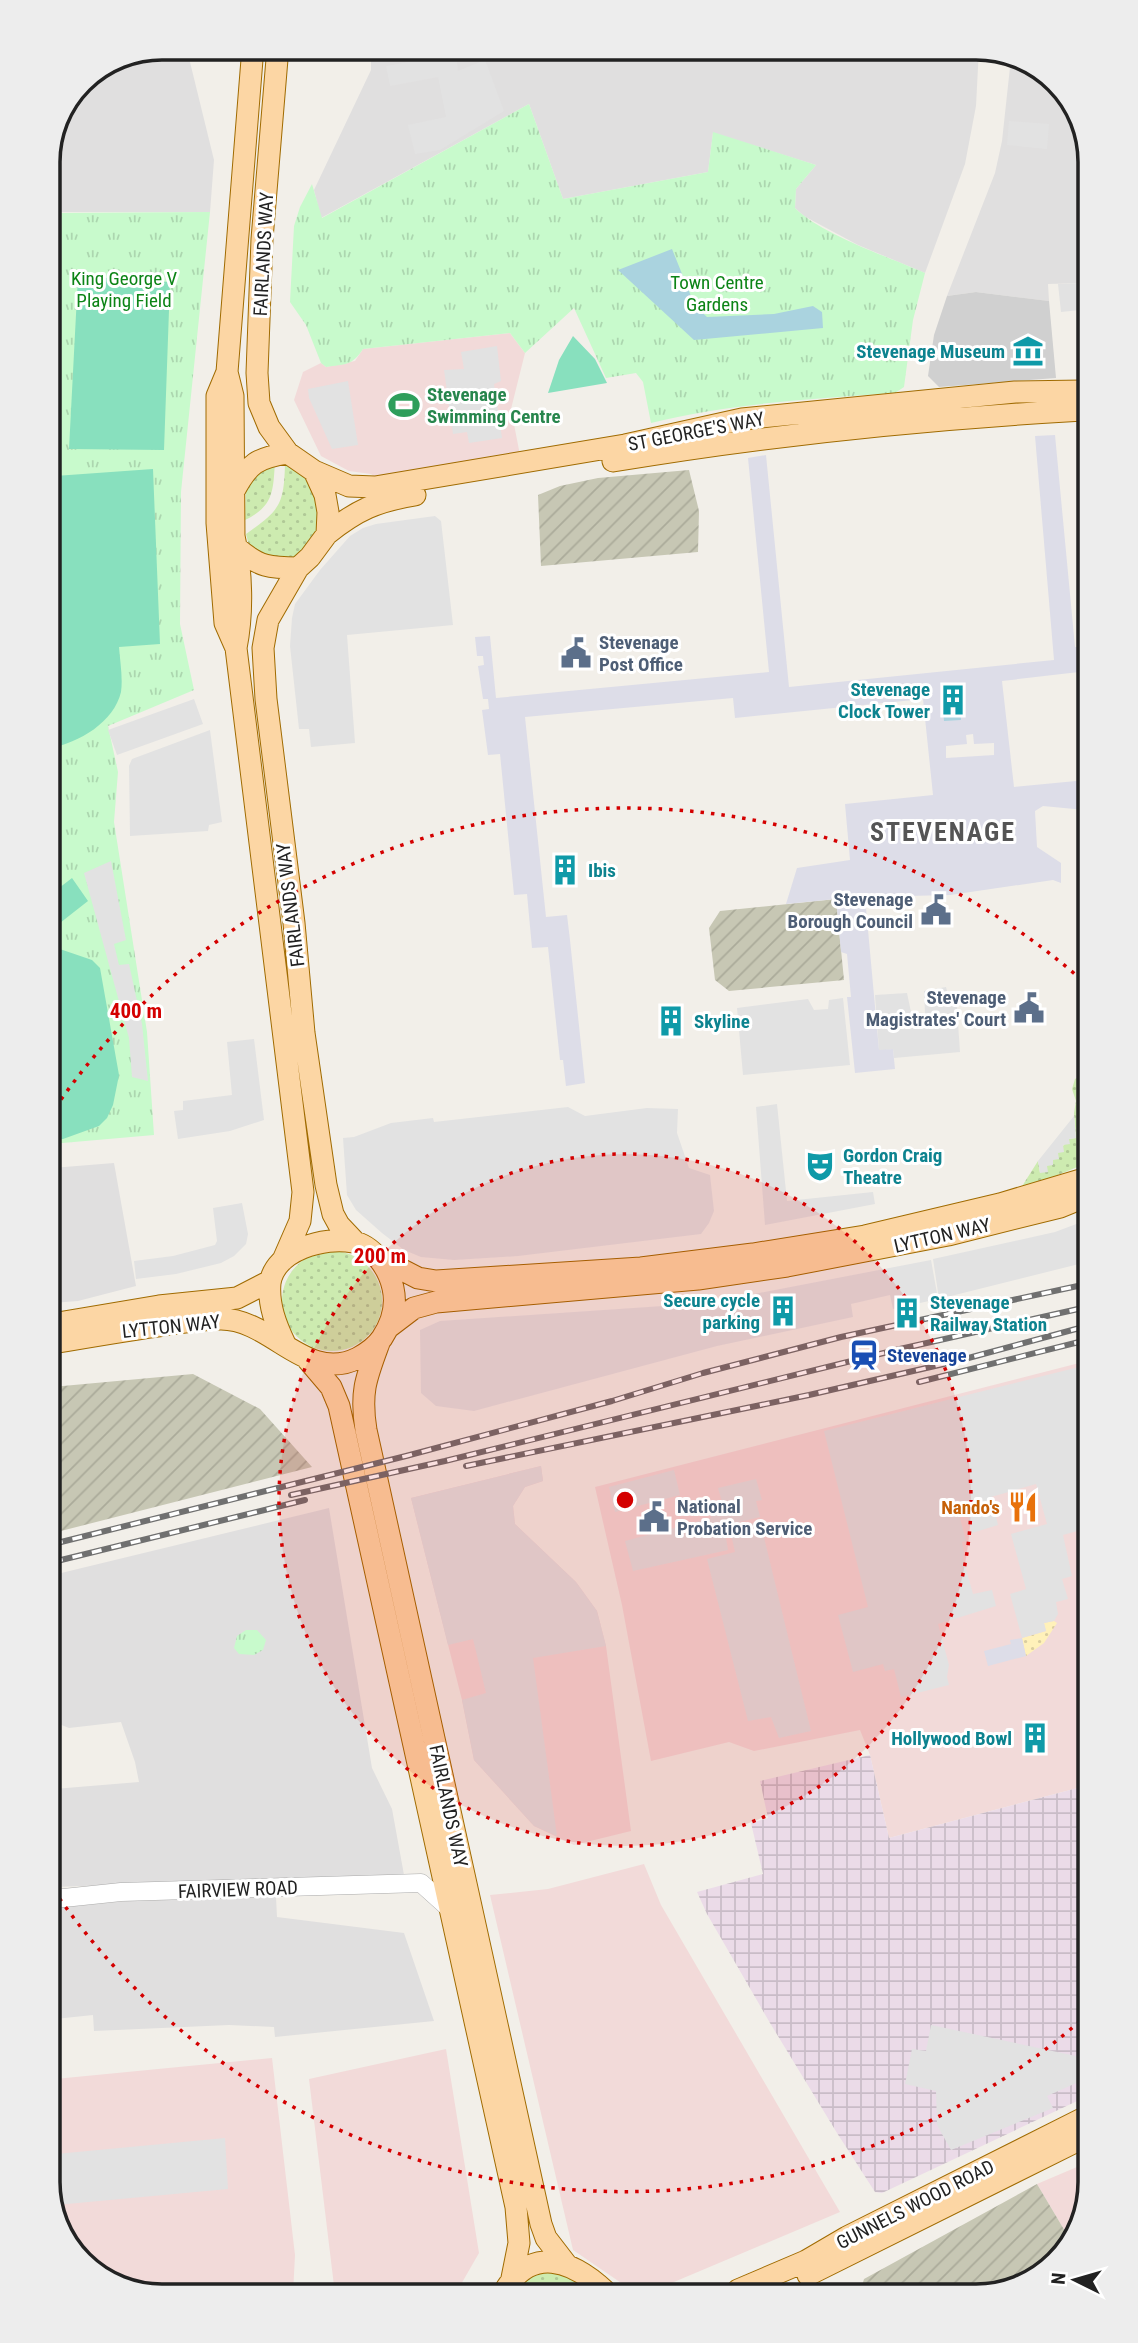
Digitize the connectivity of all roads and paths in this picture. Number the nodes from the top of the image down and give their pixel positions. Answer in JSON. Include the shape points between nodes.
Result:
{"nodes":[{"id":1,"x":252,"y":59,"type":"edge"},
{"id":2,"x":277,"y":59,"type":"edge"},
{"id":3,"x":227,"y":372,"type":"junction"},
{"id":4,"x":1078,"y":391,"type":"edge"},
{"id":5,"x":1078,"y":410,"type":"edge"},
{"id":6,"x":288,"y":453,"type":"junction"},
{"id":7,"x":314,"y":471,"type":"junction"},
{"id":8,"x":233,"y":492,"type":"junction"},
{"id":9,"x":327,"y":534,"type":"junction"},
{"id":10,"x":237,"y":548,"type":"junction"},
{"id":11,"x":299,"y":568,"type":"junction"},
{"id":12,"x":236,"y":648,"type":"junction"},
{"id":13,"x":1078,"y":1181,"type":"edge"},
{"id":14,"x":1078,"y":1200,"type":"edge"},
{"id":15,"x":355,"y":1242,"type":"junction"},
{"id":16,"x":379,"y":1258,"type":"junction"},
{"id":17,"x":283,"y":1260,"type":"junction"},
{"id":18,"x":270,"y":1281,"type":"junction"},
{"id":19,"x":59,"y":1323,"type":"edge"},
{"id":20,"x":384,"y":1335,"type":"junction"},
{"id":21,"x":59,"y":1342,"type":"edge"},
{"id":22,"x":285,"y":1344,"type":"junction"},
{"id":23,"x":308,"y":1360,"type":"junction"},
{"id":24,"x":439,"y":1857,"type":"junction"},
{"id":25,"x":421,"y":1883,"type":"junction"},
{"id":26,"x":59,"y":1898,"type":"edge"},
{"id":27,"x":451,"y":1910,"type":"junction"},
{"id":28,"x":1078,"y":2121,"type":"edge"},
{"id":29,"x":1078,"y":2141,"type":"edge"},
{"id":30,"x":566,"y":2264,"type":"junction"},
{"id":31,"x":508,"y":2283,"type":"edge"},
{"id":32,"x":510,"y":2283,"type":"edge"},
{"id":33,"x":596,"y":2284,"type":"edge"},
{"id":34,"x":753,"y":2284,"type":"edge"},
{"id":35,"x":789,"y":2284,"type":"edge"}],
"edges":[{"from":1,"to":3,"type":"main road","name":"FAIRLANDS WAY"},
{"from":2,"to":6,"type":"main road","name":"FAIRLANDS WAY","via":[[262,239],[257,373],[259,403]]},
{"from":3,"to":8,"type":"main road","name":"FAIRLANDS WAY","via":[[233,397]]},
{"from":3,"to":12,"type":"main road","name":"FAIRLANDS WAY","via":[[218,396],[217,523],[225,623]]},
{"from":4,"to":7,"type":"main road","name":"ST GEORGE'S WAY","via":[[1015,392],[742,419],[625,445],[362,488]]},
{"from":5,"to":9,"type":"main road","name":"ST GEORGE'S WAY","via":[[996,415],[670,452],[392,498],[353,514]]},
{"from":6,"to":7,"type":"main road","name":"FAIRLANDS WAY"},
{"from":6,"to":8,"type":"main road","via":[[261,458],[251,465]]},
{"from":7,"to":9,"type":"main road","via":[[325,495]]},
{"from":8,"to":10,"type":"main road","name":"FAIRLANDS WAY"},
{"from":9,"to":11,"type":"main road","name":"FAIRLANDS WAY"},
{"from":10,"to":11,"type":"main road","via":[[259,565]]},
{"from":10,"to":12,"type":"main road","name":"FAIRLANDS WAY","via":[[241,624]]},
{"from":11,"to":15,"type":"main road","name":"FAIRLANDS WAY","via":[[268,620],[266,699],[326,1185],[333,1214]]},
{"from":12,"to":17,"type":"main road","name":"FAIRLANDS WAY","via":[[303,1192],[300,1221]]},
{"from":13,"to":16,"type":"main road","via":[[1000,1205],[865,1236],[696,1262],[436,1280],[418,1278]]},
{"from":14,"to":20,"type":"main road","name":"LYTTON WAY","via":[[874,1251],[787,1266],[698,1279],[436,1302],[414,1308]]},
{"from":15,"to":16,"type":"main road"},
{"from":15,"to":17,"type":"main road","via":[[319,1243]]},
{"from":16,"to":20,"type":"main road","via":[[394,1289],[394,1308]]},
{"from":17,"to":18,"type":"main road"},
{"from":18,"to":19,"type":"main road","name":"LYTTON WAY","via":[[237,1298]]},
{"from":18,"to":22,"type":"main road","via":[[271,1310]]},
{"from":20,"to":23,"type":"main road","via":[[367,1353],[346,1362]]},
{"from":20,"to":30,"type":"main road","name":"FAIRLANDS WAY","via":[[365,1382],[366,1430],[541,2224]]},
{"from":21,"to":22,"type":"main road","name":"LYTTON WAY","via":[[224,1319],[248,1324]]},
{"from":22,"to":23,"type":"main road","name":"LYTTON WAY"},
{"from":23,"to":24,"type":"main road","name":"FAIRLANDS WAY","via":[[340,1406]]},
{"from":24,"to":25,"type":"street"},
{"from":24,"to":27,"type":"main road","name":"FAIRLANDS WAY"},
{"from":25,"to":26,"type":"street","name":"FAIRVIEW ROAD","via":[[121,1892]]},
{"from":25,"to":27,"type":"street"},
{"from":27,"to":31,"type":"main road","name":"FAIRLANDS WAY","via":[[516,2207],[519,2242]]},
{"from":28,"to":34,"type":"main road","name":"GUNNELS WOOD ROAD","via":[[806,2261]]},
{"from":29,"to":35,"type":"main road","name":"GUNNELS WOOD ROAD"},
{"from":30,"to":32,"type":"main road","via":[[537,2263]]},
{"from":30,"to":33,"type":"main road"}]}
